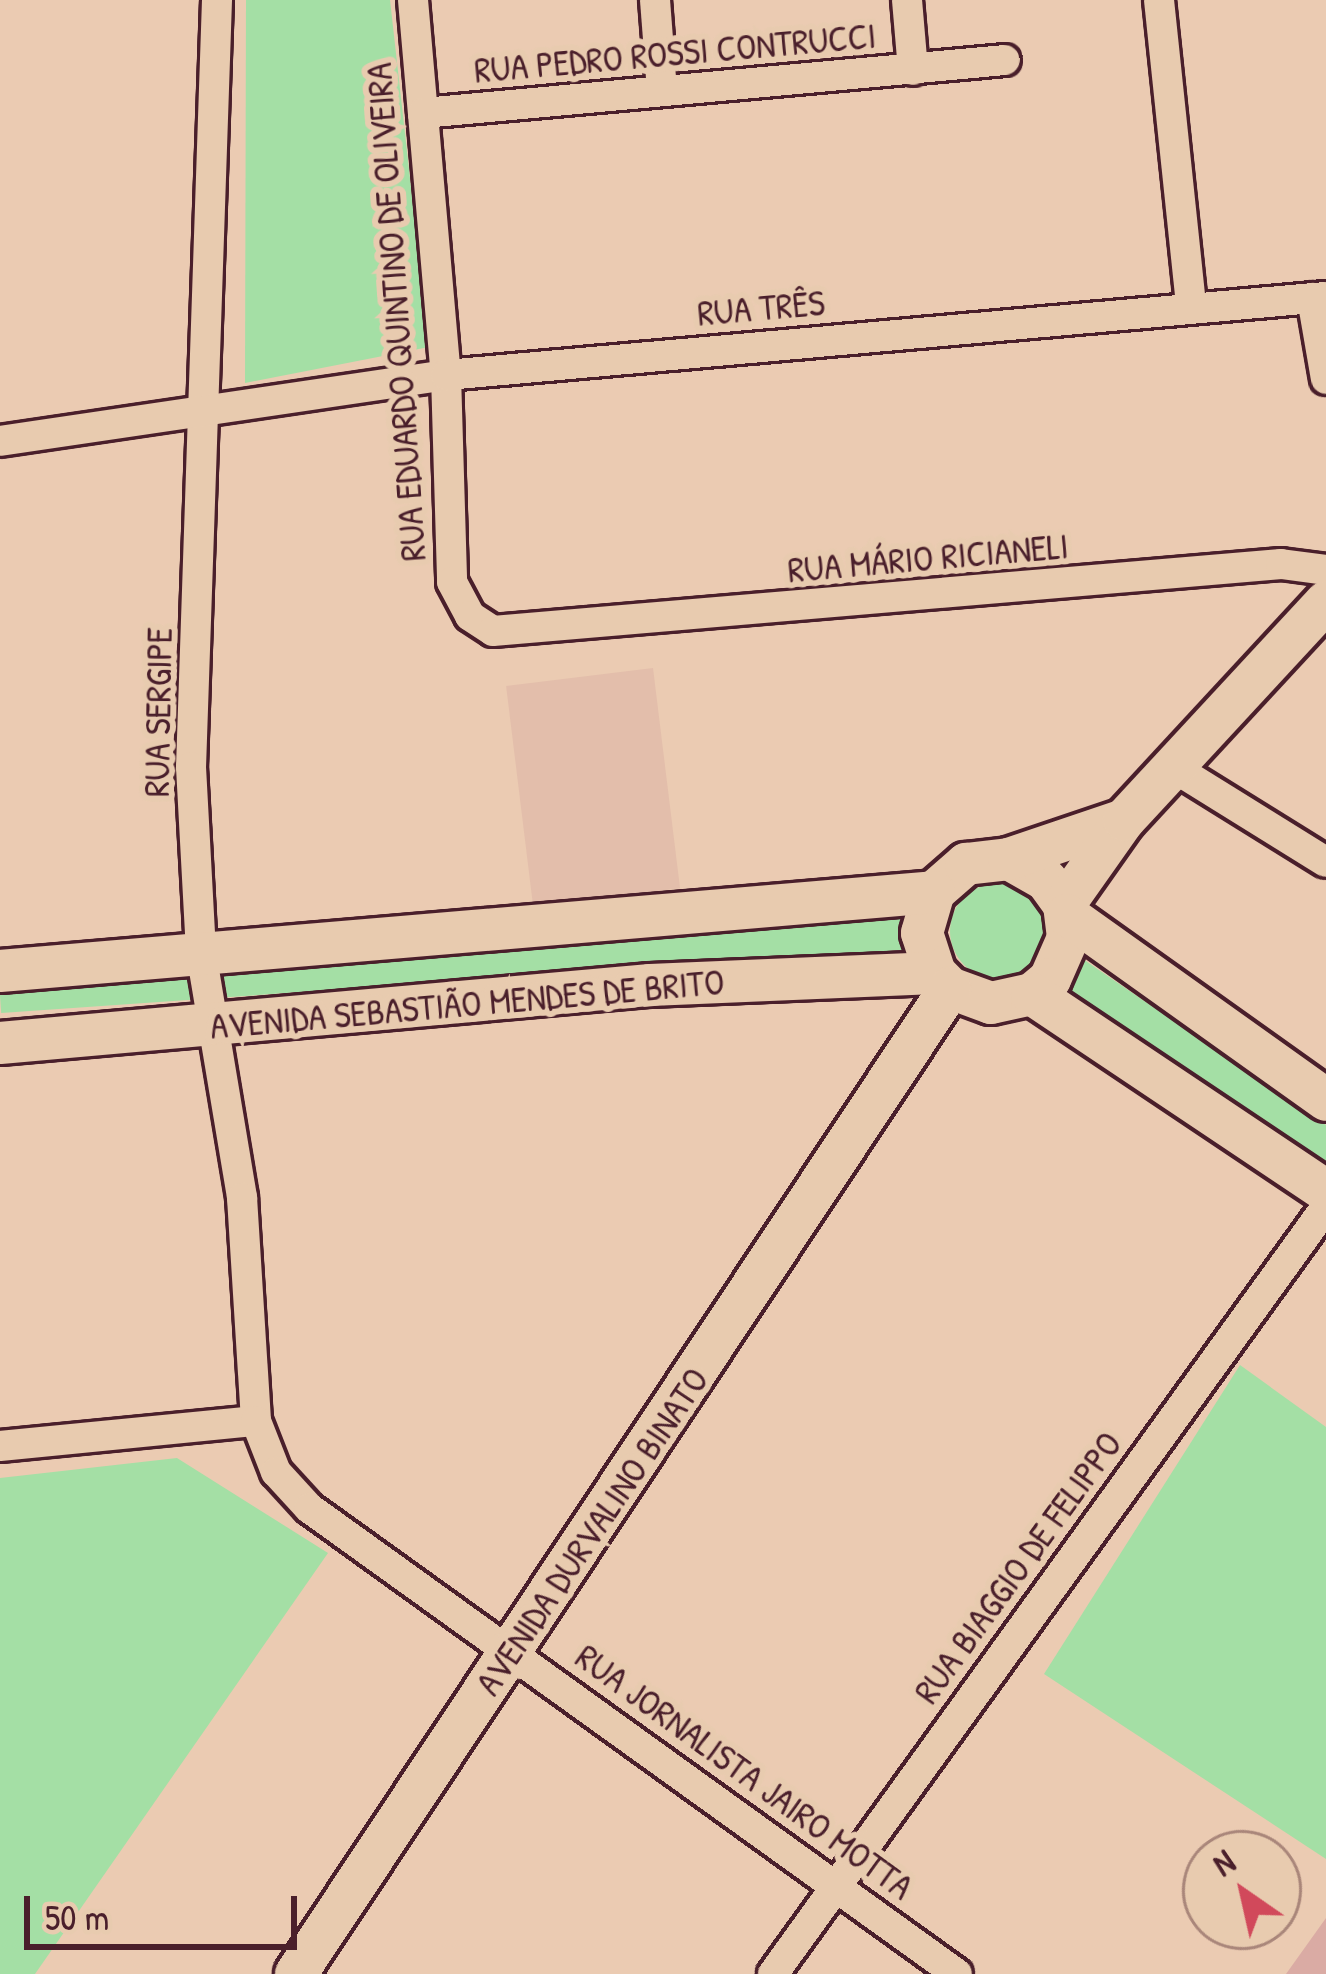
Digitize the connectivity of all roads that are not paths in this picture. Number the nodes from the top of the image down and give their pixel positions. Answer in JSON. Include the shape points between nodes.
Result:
{"nodes":[{"id":1,"x":217,"y":0,"type":"edge"},
{"id":2,"x":412,"y":0,"type":"edge"},
{"id":3,"x":656,"y":0,"type":"edge"},
{"id":4,"x":907,"y":0,"type":"edge"},
{"id":5,"x":1159,"y":0,"type":"edge"},
{"id":6,"x":1005,"y":60,"type":"dead end"},
{"id":7,"x":913,"y":70,"type":"junction"},
{"id":8,"x":662,"y":91,"type":"junction"},
{"id":9,"x":423,"y":113,"type":"junction"},
{"id":10,"x":1319,"y":298,"type":"edge"},
{"id":11,"x":1191,"y":306,"type":"junction"},
{"id":12,"x":446,"y":375,"type":"junction"},
{"id":13,"x":1326,"y":379,"type":"edge"},
{"id":14,"x":206,"y":415,"type":"junction"},
{"id":15,"x":0,"y":441,"type":"edge"},
{"id":16,"x":1326,"y":570,"type":"edge"},
{"id":17,"x":1326,"y":602,"type":"edge"},
{"id":18,"x":537,"y":632,"type":"joint"},
{"id":19,"x":1176,"y":769,"type":"junction"},
{"id":20,"x":1124,"y":820,"type":"junction"},
{"id":21,"x":1009,"y":859,"type":"junction"},
{"id":22,"x":1326,"y":862,"type":"edge"},
{"id":23,"x":934,"y":892,"type":"junction"},
{"id":24,"x":1065,"y":910,"type":"junction"},
{"id":25,"x":201,"y":952,"type":"junction"},
{"id":26,"x":0,"y":971,"type":"edge"},
{"id":27,"x":942,"y":981,"type":"junction"},
{"id":28,"x":1032,"y":994,"type":"junction"},
{"id":29,"x":991,"y":1004,"type":"junction"},
{"id":30,"x":212,"y":1024,"type":"junction"},
{"id":31,"x":0,"y":1043,"type":"edge"},
{"id":32,"x":887,"y":1089,"type":"junction"},
{"id":33,"x":1326,"y":1100,"type":"edge"},
{"id":34,"x":1326,"y":1191,"type":"edge"},
{"id":35,"x":1326,"y":1207,"type":"edge"},
{"id":36,"x":256,"y":1421,"type":"junction"},
{"id":37,"x":0,"y":1446,"type":"edge"},
{"id":38,"x":513,"y":1648,"type":"junction"},
{"id":39,"x":833,"y":1887,"type":"junction"},
{"id":40,"x":296,"y":1974,"type":"edge"},
{"id":41,"x":773,"y":1974,"type":"edge"},
{"id":42,"x":957,"y":1974,"type":"edge"}],
"edges":[{"from":1,"to":14,"type":"street","name":"RUA SERGIPE"},
{"from":2,"to":9,"type":"street","name":"RUA EDUARDO QUINTINO DE OLIVEIRA"},
{"from":3,"to":8,"type":"street"},
{"from":4,"to":7,"type":"street"},
{"from":5,"to":11,"type":"street"},
{"from":6,"to":7,"type":"street","name":"RUA PEDRO ROSSI CONTRUCCI"},
{"from":7,"to":8,"type":"street","name":"RUA PEDRO ROSSI CONTRUCCI"},
{"from":8,"to":9,"type":"street","name":"RUA PEDRO ROSSI CONTRUCCI"},
{"from":9,"to":12,"type":"street","name":"RUA EDUARDO QUINTINO DE OLIVEIRA"},
{"from":10,"to":11,"type":"street","name":"RUA TRÊS"},
{"from":10,"to":13,"type":"street"},
{"from":11,"to":12,"type":"street","name":"RUA TRÊS"},
{"from":12,"to":14,"type":"street","name":"RUA TRÊS"},
{"from":12,"to":18,"type":"street","name":"RUA EDUARDO QUINTINO DE OLIVEIRA","via":[[452,582],[470,616],[493,631]]},
{"from":14,"to":15,"type":"street","name":"RUA TRÊS"},
{"from":14,"to":25,"type":"street","name":"RUA SERGIPE","via":[[191,767]]},
{"from":16,"to":18,"type":"street","name":"RUA MÁRIO RICIANELI","via":[[1281,564]]},
{"from":17,"to":19,"type":"main road"},
{"from":19,"to":20,"type":"main road"},
{"from":19,"to":22,"type":"street"},
{"from":20,"to":21,"type":"main road"},
{"from":20,"to":24,"type":"main road"},
{"from":21,"to":23,"type":"main road","via":[[966,864]]},
{"from":21,"to":24,"type":"main road","via":[[1046,880]]},
{"from":23,"to":25,"type":"main road","name":"AVENIDA SEBASTIÃO MENDES DE BRITO"},
{"from":23,"to":27,"type":"main road","via":[[922,933]]},
{"from":24,"to":28,"type":"main road","via":[[1062,960]]},
{"from":24,"to":33,"type":"main road"},
{"from":25,"to":26,"type":"main road","name":"AVENIDA SEBASTIÃO MENDES DE BRITO"},
{"from":25,"to":30,"type":"street","name":"RUA SERGIPE"},
{"from":27,"to":29,"type":"main road"},
{"from":27,"to":30,"type":"main road","name":"AVENIDA SEBASTIÃO MENDES DE BRITO","via":[[650,986]]},
{"from":27,"to":32,"type":"main road","name":"AVENIDA DURVALINO BINATO"},
{"from":28,"to":29,"type":"main road"},
{"from":28,"to":34,"type":"main road"},
{"from":29,"to":32,"type":"main road","name":"AVENIDA DURVALINO BINATO"},
{"from":30,"to":31,"type":"main road","name":"AVENIDA SEBASTIÃO MENDES DE BRITO"},
{"from":30,"to":36,"type":"street","name":"RUA SERGIPE","via":[[242,1198]]},
{"from":32,"to":38,"type":"main road","name":"AVENIDA DURVALINO BINATO"},
{"from":35,"to":39,"type":"street","name":"RUA BIAGGIO DE FELIPPO"},
{"from":36,"to":37,"type":"street"},
{"from":36,"to":38,"type":"street","name":"RUA JORNALISTA JAIRO MOTTA","via":[[276,1472],[309,1508]]},
{"from":38,"to":39,"type":"street","name":"RUA JORNALISTA JAIRO MOTTA"},
{"from":38,"to":40,"type":"main road","name":"AVENIDA DURVALINO BINATO"},
{"from":39,"to":41,"type":"street","name":"RUA BIAGGIO DE FELIPPO"},
{"from":39,"to":42,"type":"street","name":"RUA JORNALISTA JAIRO MOTTA"}]}
